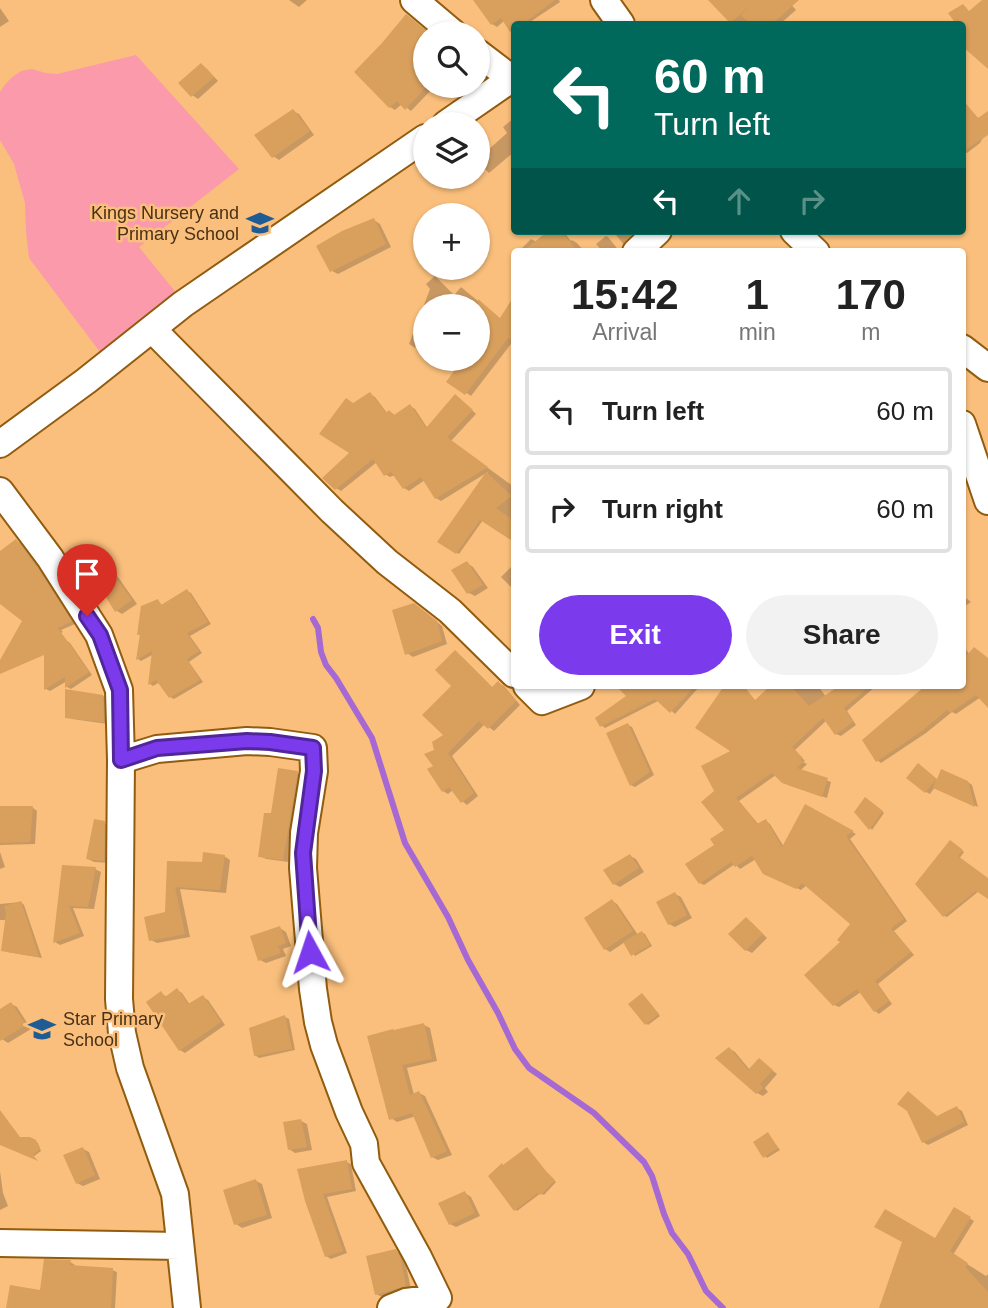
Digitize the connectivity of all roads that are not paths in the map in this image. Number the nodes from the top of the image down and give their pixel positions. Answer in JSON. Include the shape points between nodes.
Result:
{"nodes":[{"id":1,"x":414,"y":0,"type":"edge"},
{"id":2,"x":439,"y":21,"type":"edge"},
{"id":3,"x":490,"y":62,"type":"edge"},
{"id":4,"x":511,"y":77,"type":"edge"},
{"id":5,"x":511,"y":79,"type":"edge"},
{"id":6,"x":463,"y":112,"type":"edge"},
{"id":7,"x":413,"y":146,"type":"edge"},
{"id":8,"x":654,"y":235,"type":"edge"},
{"id":9,"x":798,"y":235,"type":"edge"},
{"id":10,"x":640,"y":248,"type":"edge"},
{"id":11,"x":812,"y":248,"type":"edge"},
{"id":12,"x":152,"y":328,"type":"junction"},
{"id":13,"x":966,"y":351,"type":"edge"},
{"id":14,"x":988,"y":368,"type":"edge"},
{"id":15,"x":966,"y":436,"type":"edge"},
{"id":16,"x":0,"y":444,"type":"edge"},
{"id":17,"x":0,"y":491,"type":"edge"},
{"id":18,"x":988,"y":500,"type":"edge"},
{"id":19,"x":511,"y":671,"type":"edge"},
{"id":20,"x":530,"y":689,"type":"edge"},
{"id":21,"x":573,"y":689,"type":"edge"},
{"id":22,"x":121,"y":760,"type":"junction"},
{"id":23,"x":0,"y":1243,"type":"edge"},
{"id":24,"x":180,"y":1246,"type":"junction"},
{"id":25,"x":187,"y":1308,"type":"edge"},
{"id":26,"x":391,"y":1308,"type":"edge"}],
"edges":[{"from":1,"to":2,"type":"street"},
{"from":3,"to":4,"type":"street"},
{"from":5,"to":6,"type":"street"},
{"from":7,"to":12,"type":"street"},
{"from":8,"to":10,"type":"street"},
{"from":9,"to":11,"type":"street"},
{"from":12,"to":16,"type":"street"},
{"from":12,"to":19,"type":"street","via":[[332,511],[450,611]]},
{"from":13,"to":14,"type":"street"},
{"from":15,"to":18,"type":"street"},
{"from":17,"to":22,"type":"street","via":[[100,635],[120,690]]},
{"from":20,"to":21,"type":"street","via":[[542,701]]},
{"from":22,"to":24,"type":"street","via":[[122,1033],[174,1194]]},
{"from":22,"to":26,"type":"street","via":[[157,748],[247,741],[313,748],[303,868],[318,1022],[364,1144],[366,1163],[438,1298]]},
{"from":23,"to":24,"type":"street"},
{"from":24,"to":25,"type":"street"}]}
